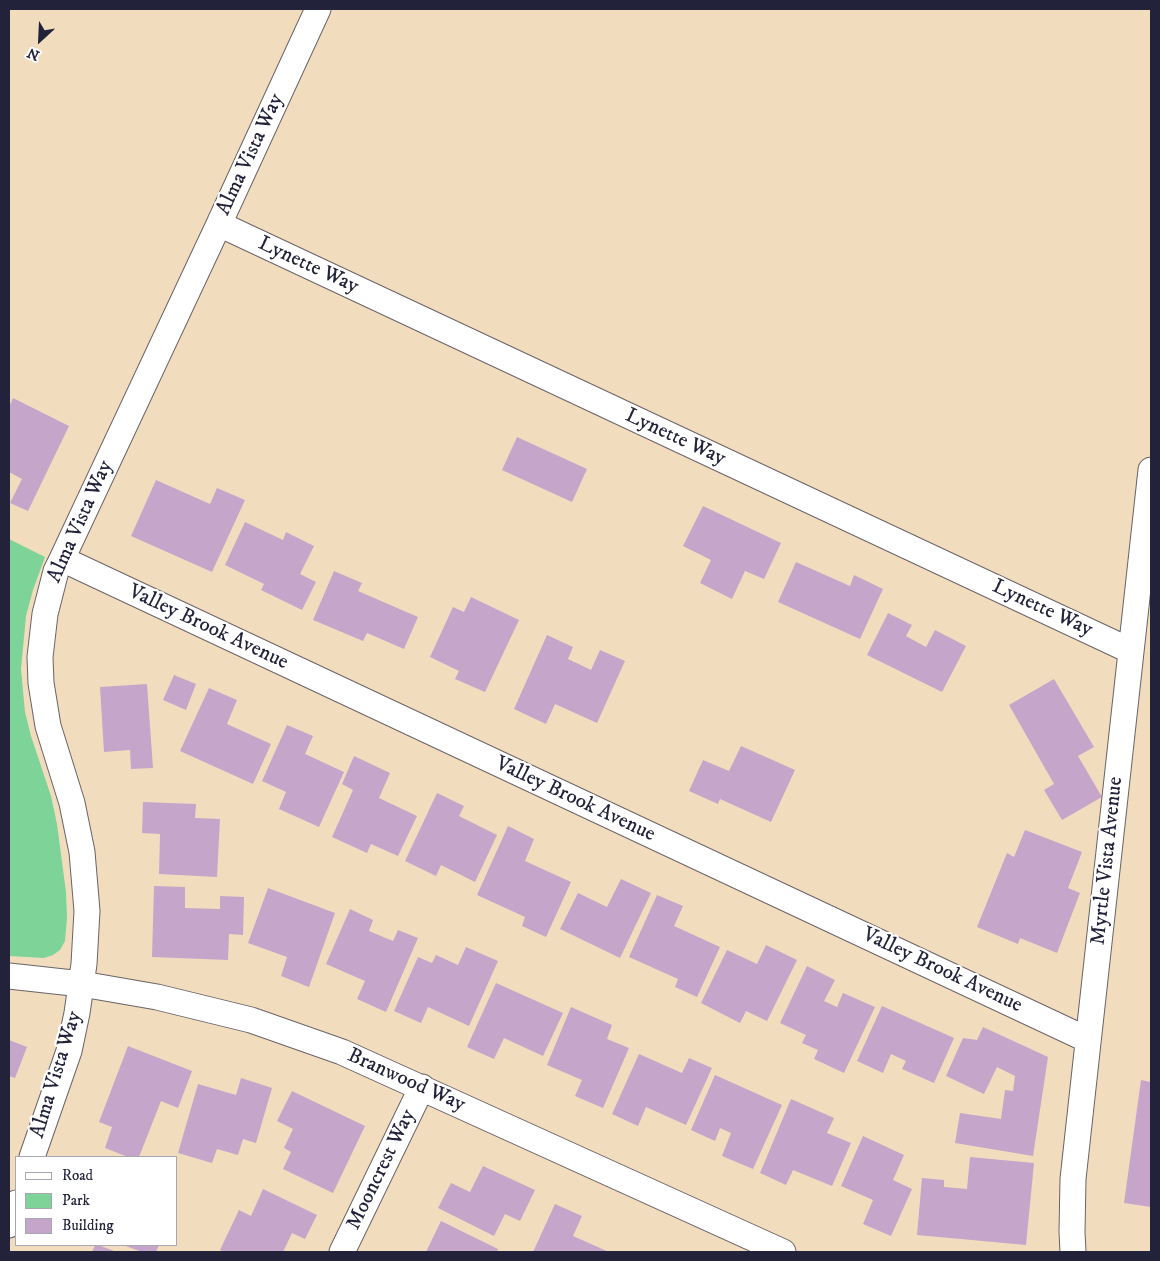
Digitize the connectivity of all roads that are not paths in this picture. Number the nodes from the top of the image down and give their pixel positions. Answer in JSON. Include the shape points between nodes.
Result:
{"nodes":[{"id":1,"x":318,"y":9,"type":"edge"},
{"id":2,"x":219,"y":224,"type":"junction"},
{"id":3,"x":1151,"y":470,"type":"edge"},
{"id":4,"x":62,"y":559,"type":"junction"},
{"id":5,"x":1131,"y":651,"type":"junction"},
{"id":6,"x":9,"y":976,"type":"edge"},
{"id":7,"x":82,"y":984,"type":"junction"},
{"id":8,"x":1088,"y":1040,"type":"junction"},
{"id":9,"x":422,"y":1087,"type":"junction"},
{"id":10,"x":32,"y":1156,"type":"edge"},
{"id":11,"x":15,"y":1206,"type":"edge"},
{"id":12,"x":9,"y":1225,"type":"edge"},
{"id":13,"x":342,"y":1252,"type":"edge"},
{"id":14,"x":783,"y":1252,"type":"edge"},
{"id":15,"x":1073,"y":1252,"type":"edge"}],
"edges":[{"from":1,"to":2,"type":"street","name":"Alma Vista Way"},
{"from":2,"to":4,"type":"street","name":"Alma Vista Way"},
{"from":2,"to":5,"type":"street","name":"Lynette Way"},
{"from":3,"to":5,"type":"street","name":"Myrtle Vista Avenue"},
{"from":4,"to":7,"type":"street","name":"Alma Vista Way","via":[[45,614],[40,657],[41,683],[48,726],[72,803],[82,852],[87,910]]},
{"from":4,"to":8,"type":"street","name":"Valley Brook Avenue"},
{"from":5,"to":8,"type":"street","name":"Myrtle Vista Avenue"},
{"from":6,"to":7,"type":"street","name":"Branwood Way"},
{"from":7,"to":9,"type":"street","name":"Branwood Way","via":[[157,997],[251,1020],[342,1052]]},
{"from":7,"to":10,"type":"street","name":"Alma Vista Way","via":[[68,1051]]},
{"from":8,"to":15,"type":"street","name":"Myrtle Vista Avenue","via":[[1073,1180]]},
{"from":9,"to":13,"type":"street","name":"Mooncrest Way"},
{"from":9,"to":14,"type":"street","name":"Branwood Way"},
{"from":11,"to":12,"type":"street"}]}
